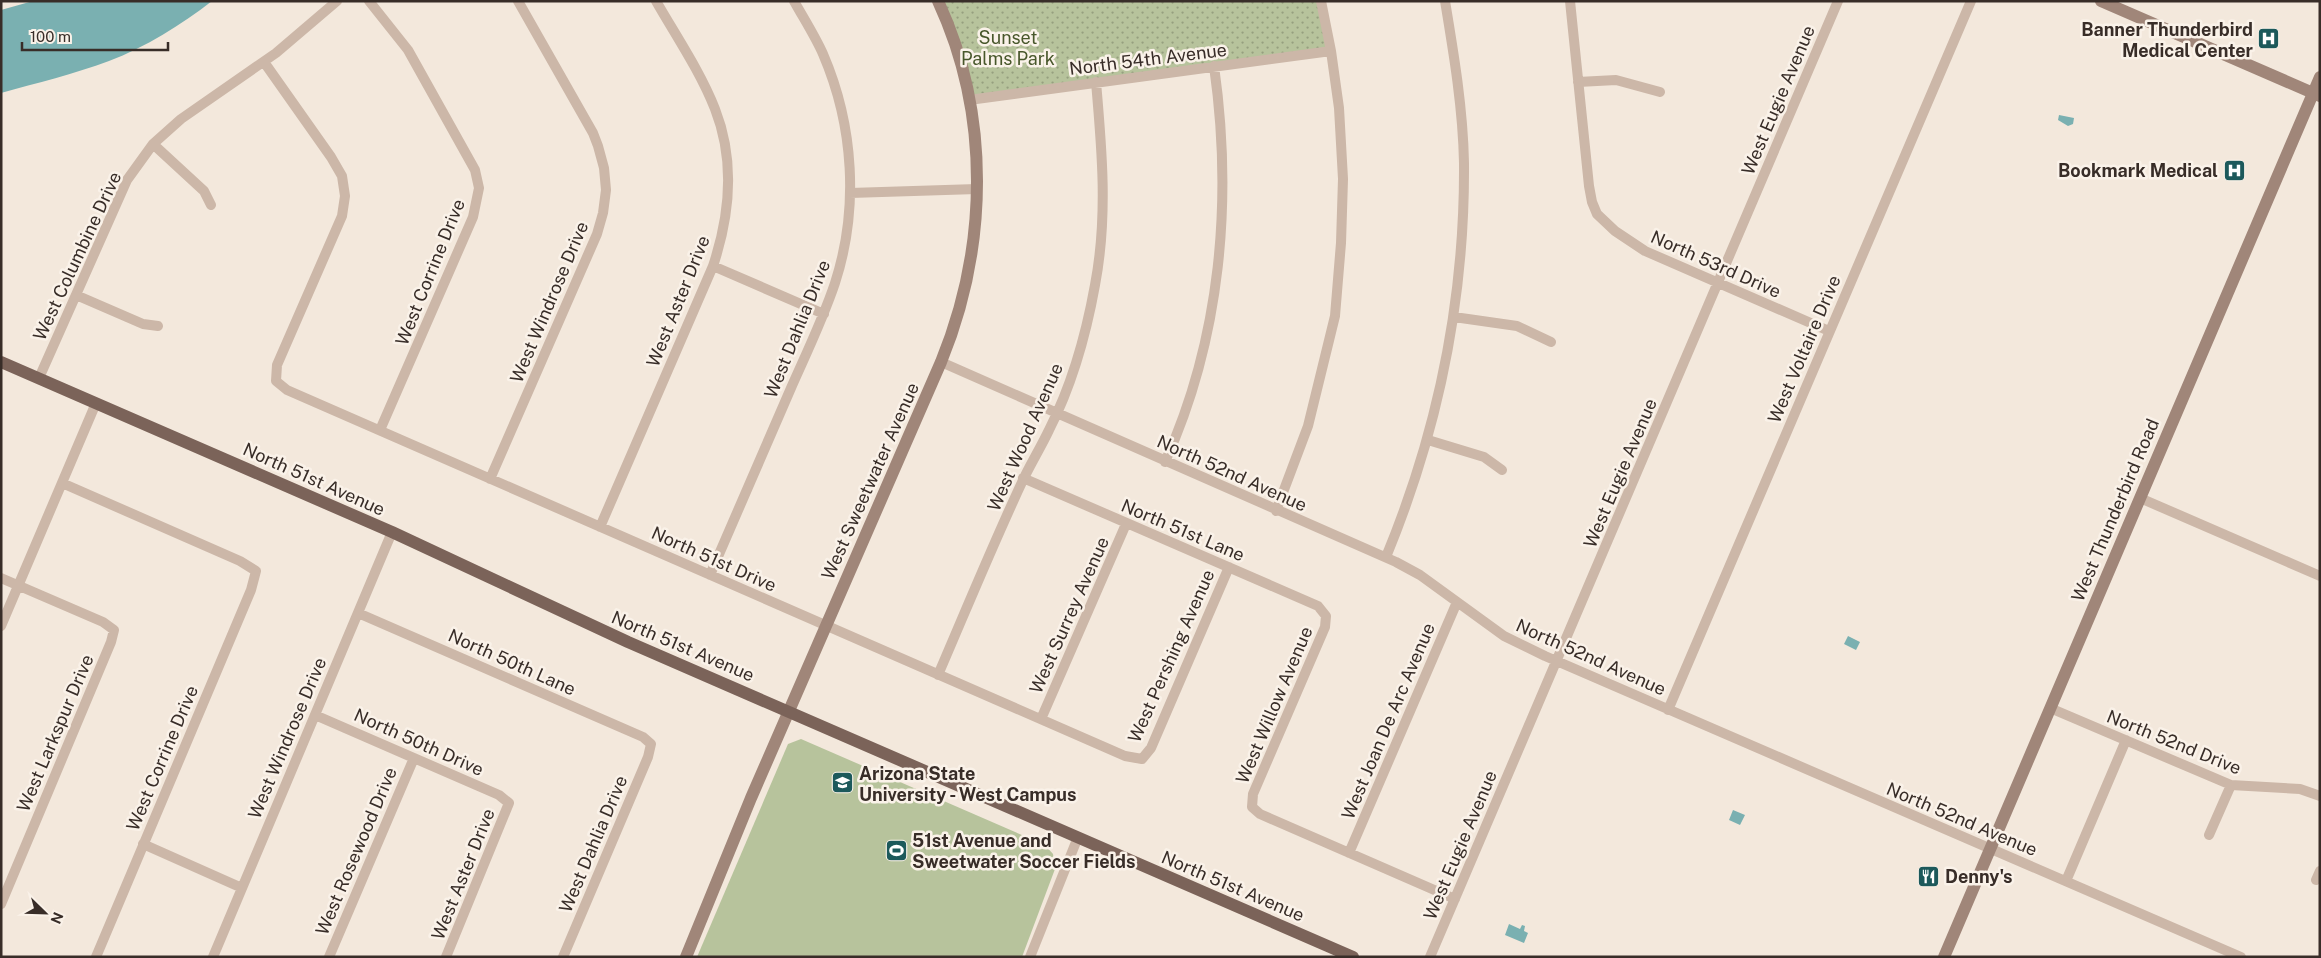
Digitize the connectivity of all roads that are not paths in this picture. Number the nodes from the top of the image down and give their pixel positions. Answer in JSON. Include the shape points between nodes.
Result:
{"nodes":[{"id":1,"x":337,"y":1,"type":"edge"},
{"id":2,"x":369,"y":1,"type":"edge"},
{"id":3,"x":518,"y":1,"type":"edge"},
{"id":4,"x":656,"y":1,"type":"edge"},
{"id":5,"x":794,"y":1,"type":"edge"},
{"id":6,"x":938,"y":1,"type":"edge"},
{"id":7,"x":1321,"y":1,"type":"edge"},
{"id":8,"x":1445,"y":1,"type":"edge"},
{"id":9,"x":1570,"y":1,"type":"edge"},
{"id":10,"x":1838,"y":1,"type":"edge"},
{"id":11,"x":1971,"y":1,"type":"edge"},
{"id":12,"x":2100,"y":1,"type":"edge"},
{"id":13,"x":1331,"y":51,"type":"junction"},
{"id":14,"x":264,"y":62,"type":"junction"},
{"id":15,"x":1214,"y":66,"type":"junction"},
{"id":16,"x":2320,"y":77,"type":"edge"},
{"id":17,"x":1096,"y":82,"type":"junction"},
{"id":18,"x":1578,"y":82,"type":"junction"},
{"id":19,"x":1660,"y":92,"type":"dead end"},
{"id":20,"x":2316,"y":94,"type":"edge"},
{"id":21,"x":969,"y":100,"type":"junction"},
{"id":22,"x":153,"y":144,"type":"junction"},
{"id":23,"x":977,"y":189,"type":"junction"},
{"id":24,"x":850,"y":193,"type":"junction"},
{"id":25,"x":211,"y":205,"type":"dead end"},
{"id":26,"x":713,"y":266,"type":"junction"},
{"id":27,"x":1718,"y":283,"type":"junction"},
{"id":28,"x":76,"y":295,"type":"junction"},
{"id":29,"x":824,"y":314,"type":"junction"},
{"id":30,"x":1454,"y":318,"type":"junction"},
{"id":31,"x":158,"y":326,"type":"dead end"},
{"id":32,"x":1829,"y":331,"type":"junction"},
{"id":33,"x":1551,"y":342,"type":"dead end"},
{"id":34,"x":1,"y":362,"type":"edge"},
{"id":35,"x":941,"y":362,"type":"junction"},
{"id":36,"x":39,"y":378,"type":"junction"},
{"id":37,"x":96,"y":403,"type":"junction"},
{"id":38,"x":1056,"y":414,"type":"junction"},
{"id":39,"x":380,"y":430,"type":"junction"},
{"id":40,"x":1428,"y":440,"type":"junction"},
{"id":41,"x":1165,"y":462,"type":"junction"},
{"id":42,"x":1502,"y":470,"type":"dead end"},
{"id":43,"x":1023,"y":478,"type":"junction"},
{"id":44,"x":490,"y":479,"type":"junction"},
{"id":45,"x":62,"y":483,"type":"junction"},
{"id":46,"x":2140,"y":498,"type":"junction"},
{"id":47,"x":1276,"y":511,"type":"junction"},
{"id":48,"x":1126,"y":524,"type":"junction"},
{"id":49,"x":600,"y":527,"type":"junction"},
{"id":50,"x":392,"y":532,"type":"junction"},
{"id":51,"x":1386,"y":557,"type":"junction"},
{"id":52,"x":1228,"y":567,"type":"junction"},
{"id":53,"x":710,"y":575,"type":"junction"},
{"id":54,"x":2320,"y":576,"type":"edge"},
{"id":55,"x":1,"y":578,"type":"edge"},
{"id":56,"x":18,"y":586,"type":"junction"},
{"id":57,"x":1457,"y":602,"type":"junction"},
{"id":58,"x":358,"y":613,"type":"junction"},
{"id":59,"x":1326,"y":616,"type":"joint"},
{"id":60,"x":825,"y":625,"type":"junction"},
{"id":61,"x":1,"y":626,"type":"edge"},
{"id":62,"x":1557,"y":661,"type":"junction"},
{"id":63,"x":938,"y":675,"type":"junction"},
{"id":64,"x":2050,"y":708,"type":"junction"},
{"id":65,"x":789,"y":710,"type":"junction"},
{"id":66,"x":1668,"y":710,"type":"junction"},
{"id":67,"x":315,"y":715,"type":"junction"},
{"id":68,"x":1041,"y":719,"type":"junction"},
{"id":69,"x":2126,"y":740,"type":"junction"},
{"id":70,"x":651,"y":744,"type":"joint"},
{"id":71,"x":414,"y":758,"type":"junction"},
{"id":72,"x":1142,"y":759,"type":"joint"},
{"id":73,"x":2231,"y":784,"type":"junction"},
{"id":74,"x":2320,"y":796,"type":"edge"},
{"id":75,"x":509,"y":803,"type":"joint"},
{"id":76,"x":2209,"y":835,"type":"dead end"},
{"id":77,"x":1078,"y":837,"type":"junction"},
{"id":78,"x":143,"y":844,"type":"junction"},
{"id":79,"x":1990,"y":848,"type":"junction"},
{"id":80,"x":1349,"y":853,"type":"junction"},
{"id":81,"x":2066,"y":881,"type":"junction"},
{"id":82,"x":242,"y":888,"type":"junction"},
{"id":83,"x":1455,"y":899,"type":"junction"},
{"id":84,"x":1,"y":904,"type":"edge"},
{"id":85,"x":96,"y":957,"type":"edge"},
{"id":86,"x":213,"y":957,"type":"edge"},
{"id":87,"x":329,"y":957,"type":"edge"},
{"id":88,"x":446,"y":957,"type":"edge"},
{"id":89,"x":563,"y":957,"type":"edge"},
{"id":90,"x":686,"y":957,"type":"edge"},
{"id":91,"x":1030,"y":957,"type":"edge"},
{"id":92,"x":1353,"y":957,"type":"edge"},
{"id":93,"x":1430,"y":957,"type":"edge"},
{"id":94,"x":1944,"y":957,"type":"edge"},
{"id":95,"x":2240,"y":957,"type":"edge"}],
"edges":[{"from":1,"to":14,"type":"street","name":"West Columbine Drive"},
{"from":2,"to":39,"type":"street","name":"West Corrine Drive","via":[[408,50],[475,170],[479,188],[473,217]]},
{"from":3,"to":44,"type":"street","name":"West Windrose Drive","via":[[593,133],[604,168],[606,190],[597,234]]},
{"from":4,"to":26,"type":"street","name":"West Aster Drive","via":[[703,84],[720,127],[728,170],[728,199]]},
{"from":5,"to":24,"type":"street","name":"West Dahlia Drive","via":[[823,55],[836,90],[848,150]]},
{"from":6,"to":21,"type":"street","name":"West Sweetwater Avenue","via":[[959,57]]},
{"from":7,"to":13,"type":"street"},
{"from":8,"to":30,"type":"street","via":[[1460,105],[1464,162],[1463,217]]},
{"from":9,"to":18,"type":"street"},
{"from":10,"to":27,"type":"street","name":"West Eugie Avenue"},
{"from":11,"to":32,"type":"street","name":"West Voltaire Drive"},
{"from":12,"to":20,"type":"street"},
{"from":13,"to":15,"type":"street","name":"North 54th Avenue"},
{"from":13,"to":47,"type":"street","via":[[1339,108],[1343,179],[1335,316],[1308,426]]},
{"from":14,"to":22,"type":"street","name":"West Columbine Drive","via":[[181,119]]},
{"from":14,"to":39,"type":"street","name":"North 51st Drive","via":[[331,157],[342,176],[344,196],[342,216],[277,365],[276,381],[287,390]]},
{"from":15,"to":17,"type":"street","name":"North 54th Avenue"},
{"from":15,"to":41,"type":"street","via":[[1222,145],[1220,252],[1204,346],[1183,417]]},
{"from":16,"to":20,"type":"street","name":"West Thunderbird Road"},
{"from":17,"to":21,"type":"street","name":"North 54th Avenue"},
{"from":17,"to":38,"type":"street","name":"West Wood Avenue","via":[[1103,147],[1100,250],[1086,328]]},
{"from":18,"to":19,"type":"street","via":[[1616,80]]},
{"from":18,"to":27,"type":"street","name":"North 53rd Drive","via":[[1589,186],[1597,214],[1645,251]]},
{"from":20,"to":46,"type":"street","name":"West Thunderbird Road"},
{"from":21,"to":23,"type":"street","name":"West Sweetwater Avenue","via":[[976,148]]},
{"from":22,"to":25,"type":"street","via":[[204,191]]},
{"from":22,"to":28,"type":"street","name":"West Columbine Drive","via":[[127,180]]},
{"from":23,"to":24,"type":"street"},
{"from":23,"to":35,"type":"street","name":"West Sweetwater Avenue","via":[[968,276]]},
{"from":24,"to":29,"type":"street","name":"West Dahlia Drive","via":[[843,256]]},
{"from":26,"to":29,"type":"street"},
{"from":26,"to":49,"type":"street","name":"West Aster Drive"},
{"from":27,"to":32,"type":"street","name":"North 53rd Drive"},
{"from":27,"to":62,"type":"street","name":"West Eugie Avenue"},
{"from":28,"to":31,"type":"street","via":[[143,324]]},
{"from":28,"to":36,"type":"street","name":"West Columbine Drive"},
{"from":29,"to":53,"type":"street","name":"West Dahlia Drive"},
{"from":30,"to":33,"type":"street","via":[[1517,326]]},
{"from":30,"to":40,"type":"street"},
{"from":32,"to":66,"type":"street","name":"West Voltaire Drive"},
{"from":34,"to":36,"type":"main road","name":"North 51st Avenue"},
{"from":35,"to":38,"type":"street","name":"North 52nd Avenue"},
{"from":35,"to":60,"type":"street","name":"West Sweetwater Avenue"},
{"from":36,"to":37,"type":"main road","name":"North 51st Avenue"},
{"from":37,"to":45,"type":"street"},
{"from":37,"to":50,"type":"main road","name":"North 51st Avenue"},
{"from":38,"to":41,"type":"street","name":"North 52nd Avenue"},
{"from":38,"to":43,"type":"street","name":"West Wood Avenue"},
{"from":39,"to":44,"type":"street","name":"North 51st Drive"},
{"from":40,"to":42,"type":"street","via":[[1484,457]]},
{"from":40,"to":51,"type":"street"},
{"from":41,"to":47,"type":"street","name":"North 52nd Avenue"},
{"from":43,"to":48,"type":"street","name":"North 51st Lane"},
{"from":43,"to":63,"type":"street","name":"West Wood Avenue"},
{"from":44,"to":49,"type":"street","name":"North 51st Drive"},
{"from":45,"to":56,"type":"street"},
{"from":45,"to":78,"type":"street","name":"West Corrine Drive","via":[[256,571],[251,590]]},
{"from":46,"to":54,"type":"street"},
{"from":46,"to":64,"type":"street","name":"West Thunderbird Road"},
{"from":47,"to":51,"type":"street","name":"North 52nd Avenue"},
{"from":48,"to":52,"type":"street","name":"North 51st Lane"},
{"from":48,"to":68,"type":"street","name":"West Surrey Avenue"},
{"from":49,"to":53,"type":"street","name":"North 51st Drive"},
{"from":50,"to":58,"type":"street","name":"West Windrose Drive"},
{"from":50,"to":65,"type":"main road","name":"North 51st Avenue","via":[[628,642]]},
{"from":51,"to":57,"type":"street","name":"North 52nd Avenue","via":[[1420,575]]},
{"from":52,"to":59,"type":"street","name":"North 51st Lane","via":[[1318,606]]},
{"from":52,"to":72,"type":"street","name":"West Pershing Avenue","via":[[1151,748]]},
{"from":53,"to":60,"type":"street","name":"North 51st Drive"},
{"from":55,"to":56,"type":"street"},
{"from":56,"to":61,"type":"street"},
{"from":56,"to":84,"type":"street","name":"West Larkspur Drive","via":[[104,622],[114,630]]},
{"from":57,"to":62,"type":"street","name":"North 52nd Avenue","via":[[1504,636]]},
{"from":57,"to":80,"type":"street","name":"West Joan De Arc Avenue"},
{"from":58,"to":67,"type":"street","name":"West Windrose Drive"},
{"from":58,"to":70,"type":"street","name":"North 50th Lane","via":[[643,737]]},
{"from":59,"to":80,"type":"street","name":"West Willow Avenue","via":[[1325,628],[1252,794],[1252,807],[1260,814]]},
{"from":60,"to":63,"type":"street","name":"North 51st Drive"},
{"from":60,"to":65,"type":"street","name":"West Sweetwater Avenue"},
{"from":62,"to":66,"type":"street","name":"North 52nd Avenue"},
{"from":62,"to":83,"type":"street","name":"West Eugie Avenue"},
{"from":63,"to":68,"type":"street","name":"North 51st Drive"},
{"from":64,"to":69,"type":"street","name":"North 52nd Drive"},
{"from":64,"to":79,"type":"street","name":"West Thunderbird Road"},
{"from":65,"to":77,"type":"main road","name":"North 51st Avenue"},
{"from":65,"to":90,"type":"street","name":"West Sweetwater Avenue"},
{"from":66,"to":79,"type":"street","name":"North 52nd Avenue"},
{"from":67,"to":71,"type":"street","name":"North 50th Drive"},
{"from":67,"to":82,"type":"street","name":"West Windrose Drive"},
{"from":68,"to":72,"type":"street","name":"North 51st Drive","via":[[1125,756]]},
{"from":69,"to":73,"type":"street","name":"North 52nd Drive"},
{"from":69,"to":81,"type":"street"},
{"from":70,"to":89,"type":"street","name":"West Dahlia Drive"},
{"from":71,"to":75,"type":"street","name":"North 50th Drive","via":[[499,795]]},
{"from":71,"to":87,"type":"street","name":"West Rosewood Drive"},
{"from":73,"to":74,"type":"street","name":"North 52nd Drive","via":[[2300,789]]},
{"from":73,"to":76,"type":"street"},
{"from":75,"to":88,"type":"street","name":"West Aster Drive"},
{"from":77,"to":91,"type":"street"},
{"from":77,"to":92,"type":"main road","name":"North 51st Avenue"},
{"from":78,"to":82,"type":"street"},
{"from":78,"to":85,"type":"street","name":"West Corrine Drive"},
{"from":79,"to":81,"type":"street","name":"North 52nd Avenue"},
{"from":79,"to":94,"type":"street","name":"West Thunderbird Road"},
{"from":80,"to":83,"type":"street"},
{"from":81,"to":95,"type":"street","name":"North 52nd Avenue"},
{"from":82,"to":86,"type":"street","name":"West Windrose Drive"},
{"from":83,"to":93,"type":"street","name":"West Eugie Avenue"}]}
